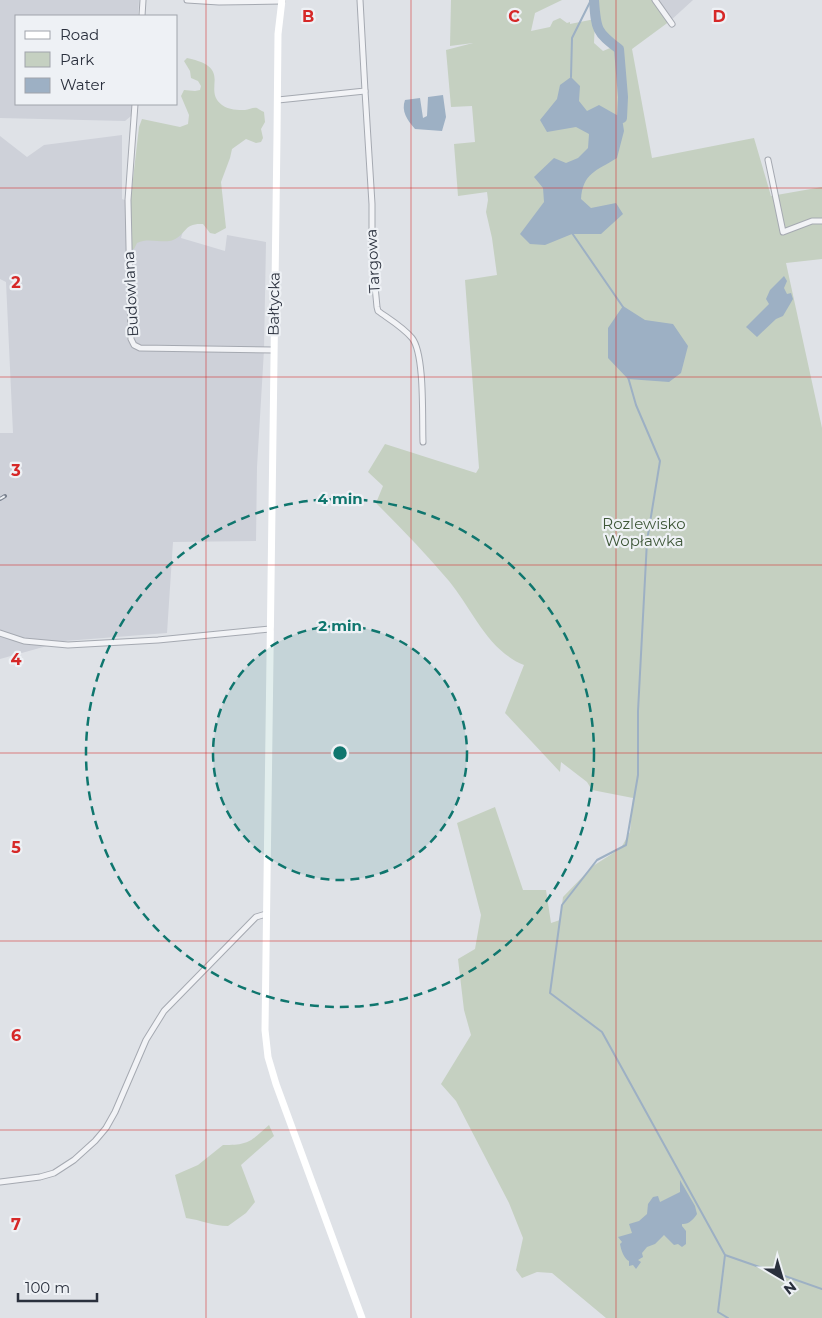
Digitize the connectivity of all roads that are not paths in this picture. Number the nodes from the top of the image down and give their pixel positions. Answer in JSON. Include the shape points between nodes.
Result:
{"nodes":[{"id":1,"x":143,"y":0,"type":"edge"},
{"id":2,"x":187,"y":0,"type":"edge"},
{"id":3,"x":360,"y":0,"type":"edge"},
{"id":4,"x":655,"y":0,"type":"edge"},
{"id":5,"x":282,"y":1,"type":"edge"},
{"id":6,"x":142,"y":15,"type":"edge"},
{"id":7,"x":672,"y":24,"type":"dead end"},
{"id":8,"x":365,"y":91,"type":"junction"},
{"id":9,"x":278,"y":100,"type":"junction"},
{"id":10,"x":135,"y":105,"type":"edge"},
{"id":11,"x":768,"y":160,"type":"dead end"},
{"id":12,"x":822,"y":221,"type":"edge"},
{"id":13,"x":273,"y":350,"type":"junction"},
{"id":14,"x":423,"y":442,"type":"dead end"},
{"id":15,"x":270,"y":629,"type":"junction"},
{"id":16,"x":0,"y":632,"type":"edge"},
{"id":17,"x":266,"y":914,"type":"junction"},
{"id":18,"x":0,"y":1182,"type":"edge"},
{"id":19,"x":362,"y":1318,"type":"edge"}],
"edges":[{"from":1,"to":6,"type":"street"},
{"from":2,"to":5,"type":"street"},
{"from":3,"to":8,"type":"street","name":"Targowa"},
{"from":4,"to":7,"type":"street"},
{"from":5,"to":9,"type":"main road","name":"Bałtycka","via":[[278,34]]},
{"from":8,"to":9,"type":"street"},
{"from":8,"to":14,"type":"street","name":"Targowa","via":[[377,306],[378,311],[412,338],[418,348]]},
{"from":9,"to":13,"type":"main road","name":"Bałtycka"},
{"from":10,"to":13,"type":"street","name":"Budowlana","via":[[128,200],[133,343],[140,348]]},
{"from":11,"to":12,"type":"street","via":[[783,232],[812,221]]},
{"from":13,"to":15,"type":"main road","name":"Bałtycka"},
{"from":15,"to":16,"type":"street","via":[[68,645],[24,641]]},
{"from":15,"to":17,"type":"main road","name":"Bałtycka"},
{"from":17,"to":18,"type":"street","via":[[256,917],[164,1011],[146,1040],[115,1112],[95,1141],[54,1173]]},
{"from":17,"to":19,"type":"main road","name":"Bałtycka","via":[[268,1057]]}]}
